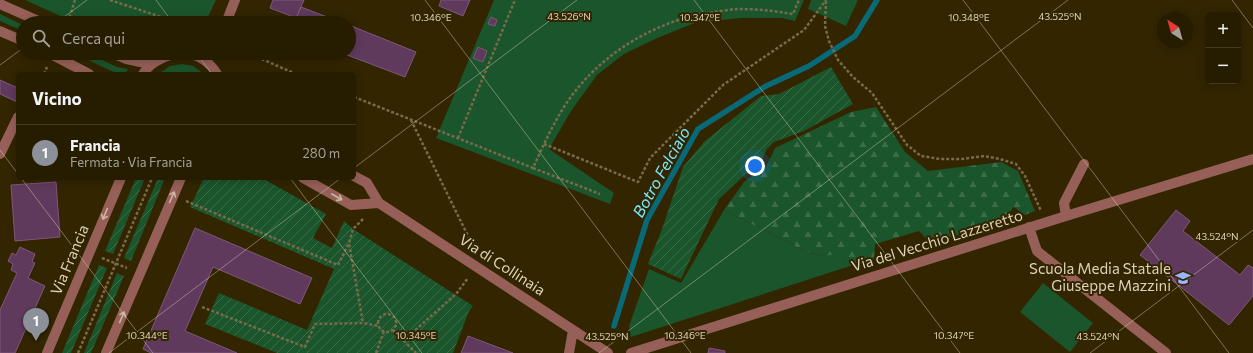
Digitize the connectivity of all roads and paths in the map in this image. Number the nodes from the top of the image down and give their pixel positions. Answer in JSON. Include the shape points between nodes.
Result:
{"nodes":[{"id":1,"x":75,"y":0,"type":"edge"},
{"id":2,"x":110,"y":0,"type":"edge"},
{"id":3,"x":235,"y":0,"type":"edge"},
{"id":4,"x":515,"y":0,"type":"edge"},
{"id":5,"x":799,"y":0,"type":"edge"},
{"id":6,"x":826,"y":0,"type":"edge"},
{"id":7,"x":0,"y":4,"type":"edge"},
{"id":8,"x":27,"y":16,"type":"edge"},
{"id":9,"x":70,"y":16,"type":"edge"},
{"id":10,"x":158,"y":16,"type":"edge"},
{"id":11,"x":229,"y":16,"type":"edge"},
{"id":12,"x":0,"y":31,"type":"edge"},
{"id":13,"x":16,"y":38,"type":"edge"},
{"id":14,"x":62,"y":60,"type":"edge"},
{"id":15,"x":130,"y":60,"type":"edge"},
{"id":16,"x":209,"y":60,"type":"edge"},
{"id":17,"x":263,"y":60,"type":"edge"},
{"id":18,"x":157,"y":61,"type":"joint"},
{"id":19,"x":48,"y":65,"type":"dead end"},
{"id":20,"x":45,"y":72,"type":"edge"},
{"id":21,"x":85,"y":72,"type":"edge"},
{"id":22,"x":144,"y":72,"type":"edge"},
{"id":23,"x":216,"y":72,"type":"edge"},
{"id":24,"x":289,"y":72,"type":"edge"},
{"id":25,"x":356,"y":98,"type":"edge"},
{"id":26,"x":411,"y":119,"type":"junction"},
{"id":27,"x":16,"y":121,"type":"edge"},
{"id":28,"x":458,"y":138,"type":"junction"},
{"id":29,"x":544,"y":144,"type":"junction"},
{"id":30,"x":0,"y":154,"type":"edge"},
{"id":31,"x":1253,"y":159,"type":"edge"},
{"id":32,"x":1084,"y":164,"type":"dead end"},
{"id":33,"x":533,"y":168,"type":"junction"},
{"id":34,"x":356,"y":177,"type":"edge"},
{"id":35,"x":120,"y":180,"type":"edge"},
{"id":36,"x":151,"y":180,"type":"edge"},
{"id":37,"x":180,"y":180,"type":"edge"},
{"id":38,"x":307,"y":180,"type":"edge"},
{"id":39,"x":600,"y":194,"type":"dead end"},
{"id":40,"x":379,"y":202,"type":"junction"},
{"id":41,"x":191,"y":203,"type":"dead end"},
{"id":42,"x":1066,"y":216,"type":"junction"},
{"id":43,"x":1046,"y":222,"type":"junction"},
{"id":44,"x":1029,"y":227,"type":"junction"},
{"id":45,"x":353,"y":229,"type":"dead end"},
{"id":46,"x":471,"y":242,"type":"dead end"},
{"id":47,"x":349,"y":243,"type":"junction"},
{"id":48,"x":102,"y":258,"type":"dead end"},
{"id":49,"x":116,"y":264,"type":"junction"},
{"id":50,"x":476,"y":266,"type":"junction"},
{"id":51,"x":128,"y":268,"type":"dead end"},
{"id":52,"x":202,"y":307,"type":"dead end"},
{"id":53,"x":363,"y":323,"type":"junction"},
{"id":54,"x":379,"y":326,"type":"junction"},
{"id":55,"x":393,"y":330,"type":"junction"},
{"id":56,"x":573,"y":330,"type":"junction"},
{"id":57,"x":384,"y":331,"type":"junction"},
{"id":58,"x":404,"y":340,"type":"junction"},
{"id":59,"x":47,"y":353,"type":"edge"},
{"id":60,"x":78,"y":353,"type":"edge"},
{"id":61,"x":107,"y":353,"type":"edge"},
{"id":62,"x":376,"y":353,"type":"edge"},
{"id":63,"x":416,"y":353,"type":"edge"},
{"id":64,"x":569,"y":353,"type":"edge"},
{"id":65,"x":608,"y":353,"type":"edge"},
{"id":66,"x":631,"y":353,"type":"edge"},
{"id":67,"x":1166,"y":353,"type":"edge"}],
"edges":[{"from":1,"to":9,"type":"path"},
{"from":2,"to":10,"type":"path"},
{"from":3,"to":11,"type":"street"},
{"from":4,"to":28,"type":"path"},
{"from":5,"to":29,"type":"path","via":[[793,14],[737,9],[692,16],[647,33],[625,45],[592,72],[570,99]]},
{"from":6,"to":29,"type":"path","via":[[804,30],[723,85],[650,158],[638,182]]},
{"from":6,"to":43,"type":"path","via":[[825,26],[838,60],[872,93],[907,145],[921,156],[940,159],[984,156],[1016,164],[1025,176]]},
{"from":7,"to":8,"type":"street"},
{"from":12,"to":13,"type":"street"},
{"from":14,"to":21,"type":"street"},
{"from":15,"to":18,"type":"street"},
{"from":16,"to":23,"type":"street"},
{"from":17,"to":24,"type":"path"},
{"from":18,"to":22,"type":"street"},
{"from":19,"to":20,"type":"path"},
{"from":25,"to":26,"type":"path"},
{"from":26,"to":28,"type":"path"},
{"from":26,"to":46,"type":"path"},
{"from":27,"to":30,"type":"street"},
{"from":28,"to":33,"type":"path"},
{"from":29,"to":33,"type":"path"},
{"from":31,"to":42,"type":"street","name":"Via del Vecchio Lazzeretto"},
{"from":32,"to":42,"type":"street","via":[[1064,203]]},
{"from":33,"to":39,"type":"path"},
{"from":34,"to":40,"type":"street","name":"Via di Collinaia","via":[[367,184]]},
{"from":35,"to":59,"type":"street","name":"Via Francia","one_way":true},
{"from":36,"to":49,"type":"path"},
{"from":61,"to":37,"type":"street","one_way":true},
{"from":38,"to":40,"type":"street","one_way":true,"via":[[351,205]]},
{"from":40,"to":50,"type":"street","name":"Via di Collinaia"},
{"from":41,"to":47,"type":"path","via":[[338,265]]},
{"from":42,"to":43,"type":"street","name":"Via del Vecchio Lazzeretto"},
{"from":43,"to":44,"type":"street","name":"Via del Vecchio Lazzeretto"},
{"from":44,"to":66,"type":"street","name":"Via del Vecchio Lazzeretto"},
{"from":44,"to":67,"type":"street","via":[[1037,251]]},
{"from":45,"to":47,"type":"path"},
{"from":47,"to":53,"type":"path"},
{"from":48,"to":49,"type":"path"},
{"from":49,"to":51,"type":"path"},
{"from":49,"to":60,"type":"path"},
{"from":50,"to":56,"type":"street","name":"Via di Collinaia"},
{"from":50,"to":58,"type":"path","via":[[456,294]]},
{"from":52,"to":53,"type":"path","via":[[305,347],[315,324]]},
{"from":53,"to":54,"type":"path"},
{"from":54,"to":55,"type":"path","via":[[381,318],[388,314],[396,322]]},
{"from":54,"to":57,"type":"path"},
{"from":55,"to":57,"type":"path"},
{"from":55,"to":58,"type":"path"},
{"from":56,"to":64,"type":"street"},
{"from":56,"to":65,"type":"street","name":"Via di Collinaia"},
{"from":57,"to":62,"type":"path"},
{"from":58,"to":63,"type":"path"}]}
